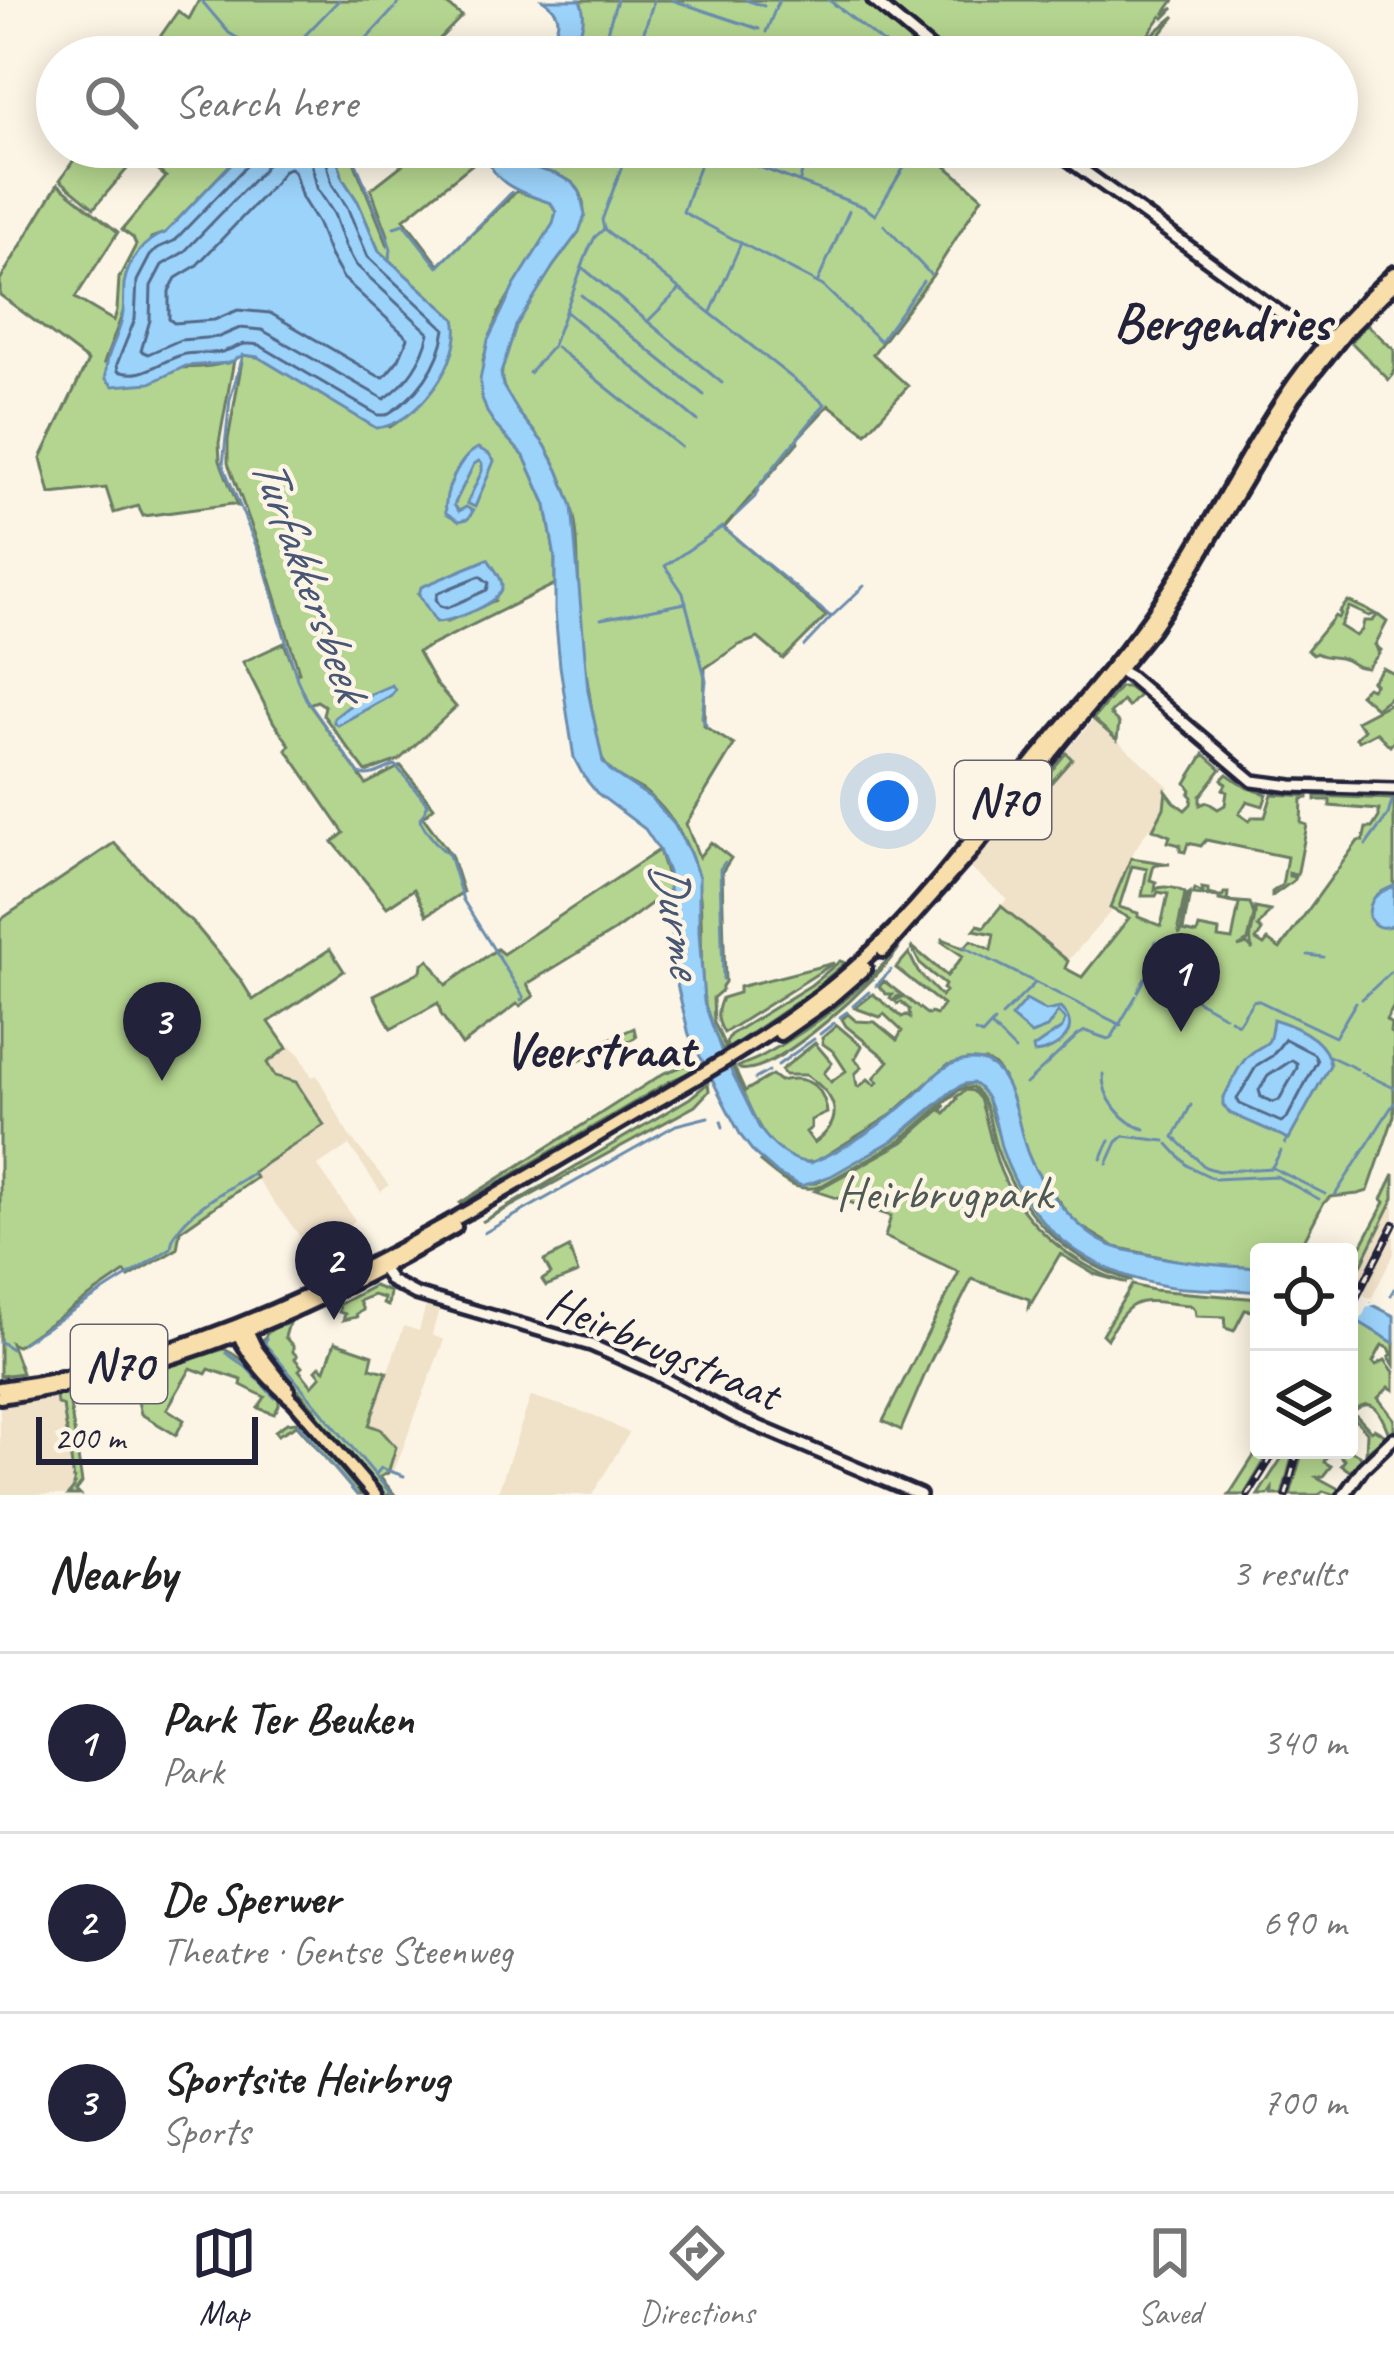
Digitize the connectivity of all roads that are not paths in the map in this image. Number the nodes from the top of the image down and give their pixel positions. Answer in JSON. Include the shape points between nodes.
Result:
{"nodes":[{"id":1,"x":873,"y":0,"type":"edge"},
{"id":2,"x":916,"y":36,"type":"edge"},
{"id":3,"x":1080,"y":168,"type":"edge"},
{"id":4,"x":1394,"y":273,"type":"edge"},
{"id":5,"x":1394,"y":284,"type":"edge"},
{"id":6,"x":1327,"y":346,"type":"junction"},
{"id":7,"x":1116,"y":668,"type":"junction"},
{"id":8,"x":1394,"y":789,"type":"edge"},
{"id":9,"x":704,"y":1076,"type":"junction"},
{"id":10,"x":380,"y":1266,"type":"junction"},
{"id":11,"x":241,"y":1329,"type":"junction"},
{"id":12,"x":0,"y":1392,"type":"edge"},
{"id":13,"x":1394,"y":1438,"type":"edge"},
{"id":14,"x":375,"y":1495,"type":"edge"},
{"id":15,"x":920,"y":1495,"type":"edge"},
{"id":16,"x":1344,"y":1495,"type":"edge"}],
"edges":[{"from":1,"to":2,"type":"street"},
{"from":3,"to":6,"type":"street"},
{"from":4,"to":6,"type":"main road","number":"N70"},
{"from":5,"to":6,"type":"main road","number":"N70"},
{"from":6,"to":7,"type":"main road","number":"N70","via":[[1280,402]]},
{"from":7,"to":8,"type":"street","via":[[1253,781]]},
{"from":7,"to":9,"type":"main road","number":"N70","via":[[882,941],[823,994]]},
{"from":9,"to":10,"type":"main road","number":"N70"},
{"from":9,"to":10,"type":"main road","number":"N70"},
{"from":10,"to":11,"type":"main road","number":"N70"},
{"from":10,"to":11,"type":"main road","number":"N70","via":[[327,1297]]},
{"from":10,"to":15,"type":"street","name":"Heirbrugstraat","via":[[416,1294],[591,1345]]},
{"from":11,"to":12,"type":"main road","number":"N70","via":[[74,1384]]},
{"from":11,"to":14,"type":"main road"},
{"from":13,"to":16,"type":"street"}]}
